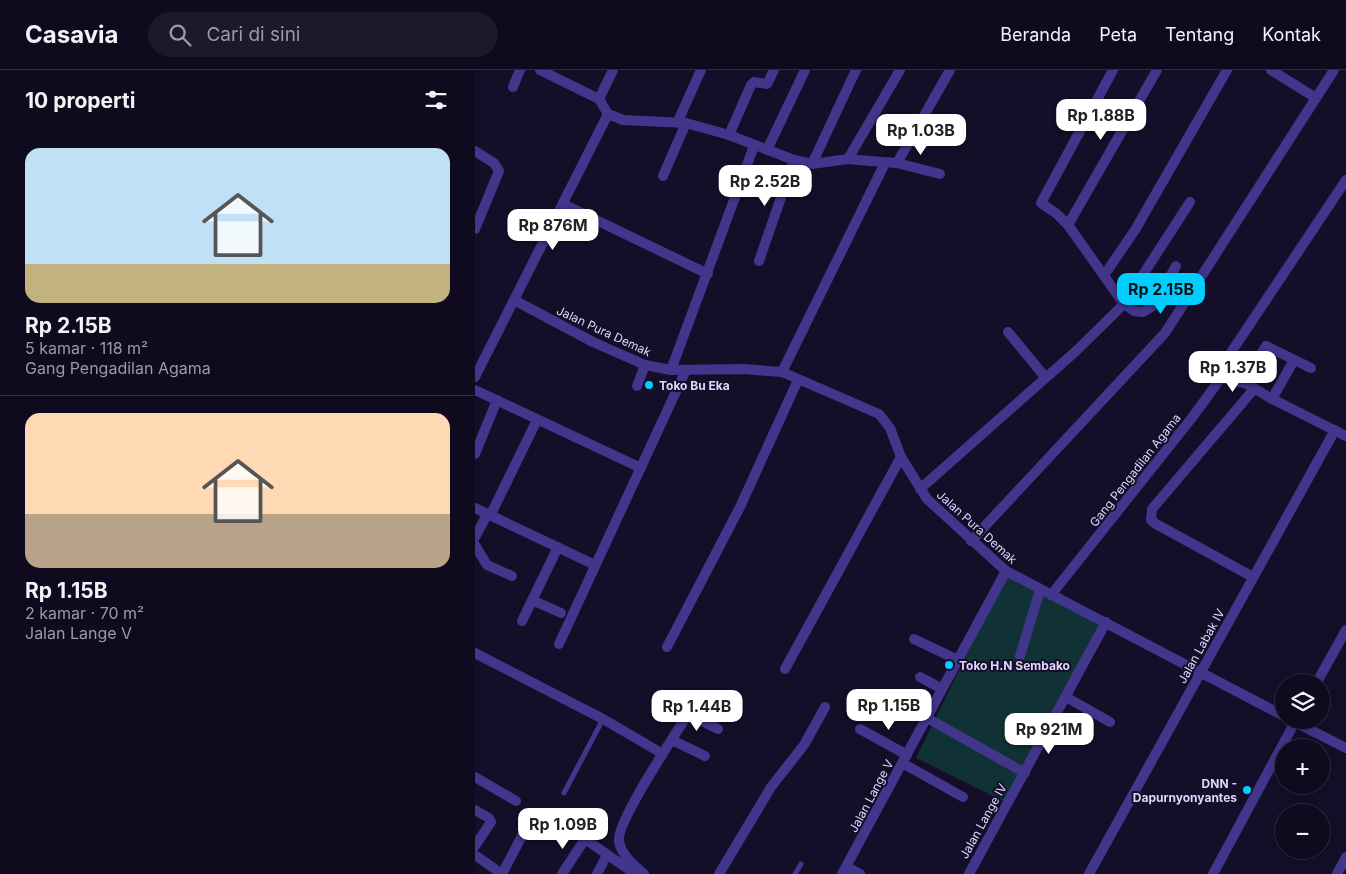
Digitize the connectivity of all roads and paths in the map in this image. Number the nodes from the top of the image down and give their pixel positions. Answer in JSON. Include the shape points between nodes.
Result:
{"nodes":[{"id":1,"x":520,"y":70,"type":"edge"},
{"id":2,"x":540,"y":70,"type":"edge"},
{"id":3,"x":613,"y":70,"type":"edge"},
{"id":4,"x":701,"y":70,"type":"edge"},
{"id":5,"x":774,"y":70,"type":"edge"},
{"id":6,"x":805,"y":70,"type":"edge"},
{"id":7,"x":856,"y":70,"type":"edge"},
{"id":8,"x":900,"y":70,"type":"edge"},
{"id":9,"x":950,"y":70,"type":"edge"},
{"id":10,"x":1113,"y":70,"type":"edge"},
{"id":11,"x":1157,"y":70,"type":"edge"},
{"id":12,"x":1227,"y":70,"type":"edge"},
{"id":13,"x":1271,"y":70,"type":"edge"},
{"id":14,"x":1334,"y":70,"type":"edge"},
{"id":15,"x":513,"y":87,"type":"dead end"},
{"id":16,"x":1316,"y":98,"type":"junction"},
{"id":17,"x":599,"y":99,"type":"junction"},
{"id":18,"x":608,"y":114,"type":"junction"},
{"id":19,"x":682,"y":122,"type":"junction"},
{"id":20,"x":729,"y":135,"type":"junction"},
{"id":21,"x":754,"y":146,"type":"junction"},
{"id":22,"x":767,"y":150,"type":"junction"},
{"id":23,"x":475,"y":151,"type":"edge"},
{"id":24,"x":794,"y":160,"type":"junction"},
{"id":25,"x":847,"y":160,"type":"junction"},
{"id":26,"x":885,"y":163,"type":"junction"},
{"id":27,"x":897,"y":163,"type":"junction"},
{"id":28,"x":812,"y":164,"type":"junction"},
{"id":29,"x":939,"y":174,"type":"dead end"},
{"id":30,"x":663,"y":176,"type":"dead end"},
{"id":31,"x":1346,"y":180,"type":"edge"},
{"id":32,"x":1190,"y":202,"type":"dead end"},
{"id":33,"x":563,"y":204,"type":"junction"},
{"id":34,"x":1068,"y":226,"type":"junction"},
{"id":35,"x":475,"y":230,"type":"edge"},
{"id":36,"x":759,"y":261,"type":"dead end"},
{"id":37,"x":1176,"y":266,"type":"dead end"},
{"id":38,"x":708,"y":274,"type":"junction"},
{"id":39,"x":1105,"y":274,"type":"junction"},
{"id":40,"x":514,"y":300,"type":"junction"},
{"id":41,"x":1124,"y":304,"type":"junction"},
{"id":42,"x":1008,"y":332,"type":"dead end"},
{"id":43,"x":1294,"y":360,"type":"junction"},
{"id":44,"x":645,"y":365,"type":"junction"},
{"id":45,"x":1311,"y":368,"type":"dead end"},
{"id":46,"x":671,"y":370,"type":"junction"},
{"id":47,"x":686,"y":370,"type":"junction"},
{"id":48,"x":782,"y":372,"type":"junction"},
{"id":49,"x":475,"y":377,"type":"edge"},
{"id":50,"x":1045,"y":377,"type":"junction"},
{"id":51,"x":1221,"y":378,"type":"junction"},
{"id":52,"x":798,"y":380,"type":"junction"},
{"id":53,"x":637,"y":386,"type":"dead end"},
{"id":54,"x":1250,"y":386,"type":"junction"},
{"id":55,"x":475,"y":390,"type":"edge"},
{"id":56,"x":1272,"y":399,"type":"junction"},
{"id":57,"x":497,"y":400,"type":"junction"},
{"id":58,"x":537,"y":420,"type":"junction"},
{"id":59,"x":1335,"y":430,"type":"junction"},
{"id":60,"x":1346,"y":436,"type":"edge"},
{"id":61,"x":475,"y":454,"type":"edge"},
{"id":62,"x":901,"y":457,"type":"junction"},
{"id":63,"x":641,"y":468,"type":"junction"},
{"id":64,"x":920,"y":489,"type":"junction"},
{"id":65,"x":475,"y":508,"type":"edge"},
{"id":66,"x":489,"y":514,"type":"junction"},
{"id":67,"x":475,"y":537,"type":"edge"},
{"id":68,"x":971,"y":541,"type":"junction"},
{"id":69,"x":475,"y":545,"type":"edge"},
{"id":70,"x":558,"y":547,"type":"junction"},
{"id":71,"x":595,"y":565,"type":"junction"},
{"id":72,"x":1006,"y":571,"type":"junction"},
{"id":73,"x":511,"y":576,"type":"dead end"},
{"id":74,"x":1253,"y":577,"type":"junction"},
{"id":75,"x":1040,"y":590,"type":"junction"},
{"id":76,"x":1051,"y":595,"type":"junction"},
{"id":77,"x":532,"y":600,"type":"junction"},
{"id":78,"x":561,"y":614,"type":"dead end"},
{"id":79,"x":522,"y":621,"type":"dead end"},
{"id":80,"x":1106,"y":622,"type":"junction"},
{"id":81,"x":1346,"y":630,"type":"edge"},
{"id":82,"x":914,"y":639,"type":"dead end"},
{"id":83,"x":559,"y":644,"type":"dead end"},
{"id":84,"x":667,"y":647,"type":"dead end"},
{"id":85,"x":475,"y":653,"type":"edge"},
{"id":86,"x":1019,"y":656,"type":"dead end"},
{"id":87,"x":958,"y":660,"type":"junction"},
{"id":88,"x":785,"y":669,"type":"dead end"},
{"id":89,"x":1201,"y":674,"type":"junction"},
{"id":90,"x":1321,"y":674,"type":"edge"},
{"id":91,"x":920,"y":676,"type":"dead end"},
{"id":92,"x":942,"y":689,"type":"junction"},
{"id":93,"x":1066,"y":697,"type":"junction"},
{"id":94,"x":825,"y":707,"type":"dead end"},
{"id":95,"x":1275,"y":711,"type":"edge"},
{"id":96,"x":927,"y":718,"type":"junction"},
{"id":97,"x":603,"y":719,"type":"junction"},
{"id":98,"x":1109,"y":722,"type":"dead end"},
{"id":99,"x":718,"y":729,"type":"dead end"},
{"id":100,"x":860,"y":729,"type":"dead end"},
{"id":101,"x":1290,"y":729,"type":"edge"},
{"id":102,"x":1309,"y":729,"type":"edge"},
{"id":103,"x":672,"y":740,"type":"junction"},
{"id":104,"x":1346,"y":748,"type":"edge"},
{"id":105,"x":663,"y":754,"type":"junction"},
{"id":106,"x":705,"y":756,"type":"dead end"},
{"id":107,"x":904,"y":759,"type":"junction"},
{"id":108,"x":1025,"y":773,"type":"junction"},
{"id":109,"x":475,"y":777,"type":"edge"},
{"id":110,"x":563,"y":793,"type":"dead end"},
{"id":111,"x":963,"y":797,"type":"dead end"},
{"id":112,"x":516,"y":801,"type":"dead end"},
{"id":113,"x":475,"y":810,"type":"edge"},
{"id":114,"x":525,"y":830,"type":"dead end"},
{"id":115,"x":475,"y":846,"type":"edge"},
{"id":116,"x":475,"y":855,"type":"edge"},
{"id":117,"x":607,"y":855,"type":"junction"},
{"id":118,"x":1346,"y":856,"type":"edge"},
{"id":119,"x":801,"y":864,"type":"dead end"},
{"id":120,"x":845,"y":870,"type":"edge"},
{"id":121,"x":502,"y":874,"type":"edge"},
{"id":122,"x":562,"y":874,"type":"edge"},
{"id":123,"x":597,"y":874,"type":"edge"},
{"id":124,"x":640,"y":874,"type":"edge"},
{"id":125,"x":644,"y":874,"type":"edge"},
{"id":126,"x":719,"y":874,"type":"edge"},
{"id":127,"x":795,"y":874,"type":"edge"},
{"id":128,"x":860,"y":874,"type":"edge"},
{"id":129,"x":969,"y":874,"type":"edge"},
{"id":130,"x":1089,"y":874,"type":"edge"},
{"id":131,"x":1213,"y":874,"type":"edge"},
{"id":132,"x":1337,"y":874,"type":"edge"}],
"edges":[{"from":1,"to":15,"type":"street"},
{"from":2,"to":17,"type":"street"},
{"from":3,"to":17,"type":"street"},
{"from":4,"to":19,"type":"street"},
{"from":5,"to":20,"type":"street","via":[[767,84],[752,83]]},
{"from":6,"to":22,"type":"street"},
{"from":7,"to":28,"type":"street"},
{"from":8,"to":25,"type":"street"},
{"from":9,"to":27,"type":"street"},
{"from":10,"to":34,"type":"street","via":[[1041,203]]},
{"from":11,"to":34,"type":"street"},
{"from":12,"to":39,"type":"street","via":[[1135,230]]},
{"from":13,"to":16,"type":"street"},
{"from":14,"to":16,"type":"street"},
{"from":16,"to":68,"type":"street","via":[[1165,333]]},
{"from":17,"to":18,"type":"street"},
{"from":18,"to":19,"type":"street","via":[[623,120]]},
{"from":18,"to":33,"type":"street"},
{"from":19,"to":20,"type":"street"},
{"from":19,"to":30,"type":"street"},
{"from":20,"to":21,"type":"street"},
{"from":21,"to":22,"type":"street"},
{"from":21,"to":38,"type":"street"},
{"from":22,"to":24,"type":"street"},
{"from":23,"to":35,"type":"street","via":[[494,163],[499,171]]},
{"from":24,"to":28,"type":"street"},
{"from":24,"to":36,"type":"street"},
{"from":25,"to":26,"type":"street"},
{"from":25,"to":28,"type":"street"},
{"from":26,"to":27,"type":"street"},
{"from":26,"to":48,"type":"street"},
{"from":27,"to":29,"type":"street"},
{"from":31,"to":51,"type":"street","name":"Gang Pengadilan Agama","via":[[1224,363]]},
{"from":32,"to":41,"type":"street"},
{"from":33,"to":38,"type":"street"},
{"from":33,"to":40,"type":"street"},
{"from":34,"to":39,"type":"street"},
{"from":37,"to":41,"type":"street","via":[[1155,305],[1139,312]]},
{"from":38,"to":46,"type":"street"},
{"from":39,"to":41,"type":"street"},
{"from":40,"to":44,"type":"street","name":"Jalan Pura Demak","via":[[593,342]]},
{"from":40,"to":49,"type":"street"},
{"from":41,"to":50,"type":"street"},
{"from":42,"to":50,"type":"street"},
{"from":43,"to":45,"type":"street"},
{"from":43,"to":54,"type":"street","via":[[1266,346],[1247,376]]},
{"from":43,"to":56,"type":"street"},
{"from":44,"to":46,"type":"street","name":"Jalan Pura Demak"},
{"from":44,"to":53,"type":"street"},
{"from":46,"to":47,"type":"street","name":"Jalan Pura Demak"},
{"from":47,"to":48,"type":"street","name":"Jalan Pura Demak"},
{"from":47,"to":63,"type":"street"},
{"from":48,"to":52,"type":"street","name":"Jalan Pura Demak"},
{"from":50,"to":64,"type":"street"},
{"from":51,"to":54,"type":"street"},
{"from":51,"to":76,"type":"street","name":"Gang Pengadilan Agama"},
{"from":52,"to":62,"type":"street","name":"Jalan Pura Demak","via":[[879,414],[890,428]]},
{"from":52,"to":84,"type":"street","via":[[740,507]]},
{"from":54,"to":56,"type":"street"},
{"from":54,"to":74,"type":"street","via":[[1153,509],[1151,520]]},
{"from":55,"to":57,"type":"street"},
{"from":56,"to":59,"type":"street"},
{"from":57,"to":58,"type":"street"},
{"from":57,"to":61,"type":"street"},
{"from":58,"to":63,"type":"street"},
{"from":58,"to":66,"type":"street"},
{"from":59,"to":60,"type":"street"},
{"from":59,"to":74,"type":"street","name":"Jalan Labak IV"},
{"from":62,"to":64,"type":"street","name":"Jalan Pura Demak"},
{"from":62,"to":88,"type":"street"},
{"from":63,"to":71,"type":"street"},
{"from":64,"to":68,"type":"street","name":"Jalan Pura Demak"},
{"from":65,"to":66,"type":"street"},
{"from":66,"to":67,"type":"street"},
{"from":66,"to":70,"type":"street"},
{"from":68,"to":72,"type":"street","name":"Jalan Pura Demak"},
{"from":69,"to":73,"type":"street","via":[[487,564]]},
{"from":70,"to":71,"type":"street"},
{"from":70,"to":77,"type":"street"},
{"from":71,"to":83,"type":"street"},
{"from":72,"to":75,"type":"street","name":"Jalan Pura Demak"},
{"from":72,"to":87,"type":"street","name":"Jalan Lange V"},
{"from":74,"to":89,"type":"street","name":"Jalan Labak IV"},
{"from":75,"to":76,"type":"street","name":"Jalan Pura Demak"},
{"from":75,"to":86,"type":"street"},
{"from":76,"to":80,"type":"street","name":"Jalan Pura Demak"},
{"from":77,"to":78,"type":"street"},
{"from":77,"to":79,"type":"street"},
{"from":80,"to":89,"type":"street","name":"Jalan Pura Demak"},
{"from":80,"to":93,"type":"street","name":"Jalan Lange IV"},
{"from":81,"to":90,"type":"street"},
{"from":82,"to":87,"type":"street"},
{"from":85,"to":97,"type":"street"},
{"from":87,"to":92,"type":"street","name":"Jalan Lange V"},
{"from":89,"to":95,"type":"street","name":"Jalan Pura Demak"},
{"from":89,"to":130,"type":"street","name":"Jalan Labak IV"},
{"from":91,"to":92,"type":"street"},
{"from":92,"to":96,"type":"street","name":"Jalan Lange V"},
{"from":93,"to":98,"type":"street"},
{"from":93,"to":108,"type":"street","name":"Jalan Lange IV"},
{"from":94,"to":126,"type":"street","via":[[804,745],[771,786]]},
{"from":96,"to":107,"type":"street","name":"Jalan Lange V"},
{"from":96,"to":108,"type":"street"},
{"from":97,"to":105,"type":"street"},
{"from":97,"to":110,"type":"lane"},
{"from":99,"to":103,"type":"street","via":[[688,714]]},
{"from":100,"to":107,"type":"street"},
{"from":101,"to":131,"type":"street"},
{"from":102,"to":104,"type":"street"},
{"from":103,"to":105,"type":"street"},
{"from":103,"to":106,"type":"street"},
{"from":105,"to":125,"type":"street","via":[[619,835],[623,852]]},
{"from":107,"to":111,"type":"street"},
{"from":107,"to":120,"type":"street","name":"Jalan Lange V"},
{"from":108,"to":129,"type":"street","name":"Jalan Lange IV"},
{"from":109,"to":112,"type":"street"},
{"from":113,"to":115,"type":"street","via":[[491,822]]},
{"from":114,"to":121,"type":"street"},
{"from":116,"to":121,"type":"street"},
{"from":117,"to":122,"type":"street","via":[[585,839]]},
{"from":117,"to":123,"type":"street"},
{"from":117,"to":124,"type":"street"},
{"from":118,"to":132,"type":"street"},
{"from":119,"to":127,"type":"lane"},
{"from":120,"to":128,"type":"street"}]}
